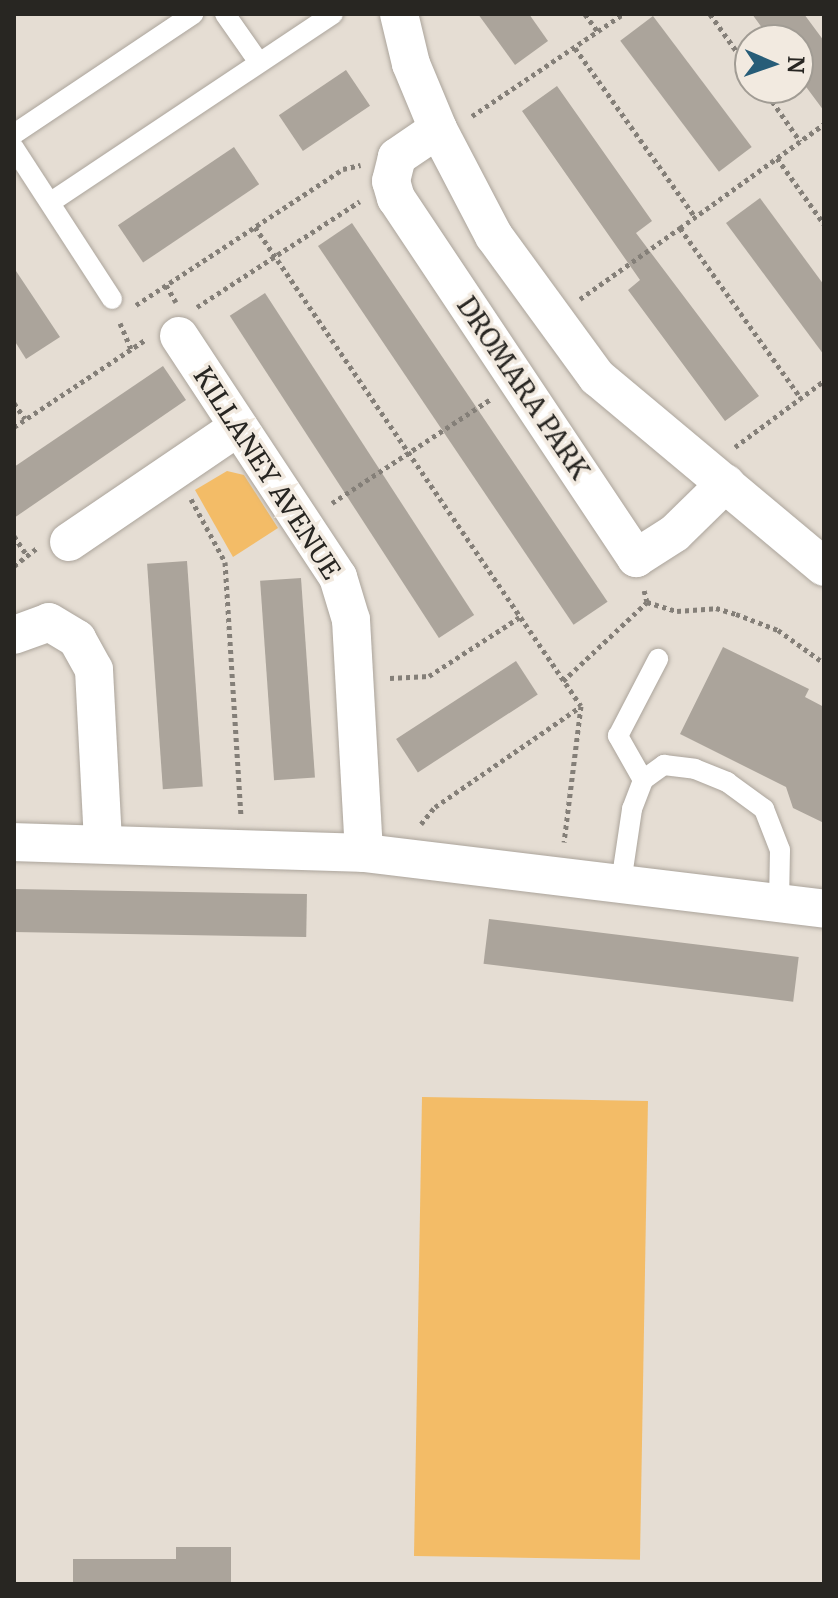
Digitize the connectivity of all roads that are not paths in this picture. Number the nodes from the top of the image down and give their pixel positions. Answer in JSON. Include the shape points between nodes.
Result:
{"nodes":[{"id":1,"x":193,"y":14,"type":"edge"},
{"id":2,"x":225,"y":14,"type":"edge"},
{"id":3,"x":333,"y":14,"type":"edge"},
{"id":4,"x":399,"y":14,"type":"edge"},
{"id":5,"x":258,"y":61,"type":"junction"},
{"id":6,"x":438,"y":129,"type":"junction"},
{"id":7,"x":14,"y":134,"type":"edge"},
{"id":8,"x":14,"y":148,"type":"edge"},
{"id":9,"x":51,"y":202,"type":"junction"},
{"id":10,"x":112,"y":299,"type":"dead end"},
{"id":11,"x":172,"y":329,"type":"road end"},
{"id":12,"x":237,"y":428,"type":"junction"},
{"id":13,"x":726,"y":483,"type":"junction"},
{"id":14,"x":69,"y":542,"type":"dead end"},
{"id":15,"x":824,"y":567,"type":"edge"},
{"id":16,"x":14,"y":635,"type":"edge"},
{"id":17,"x":658,"y":659,"type":"dead end"},
{"id":18,"x":643,"y":780,"type":"junction"},
{"id":19,"x":14,"y":842,"type":"edge"},
{"id":20,"x":103,"y":844,"type":"junction"},
{"id":21,"x":380,"y":854,"type":"junction"},
{"id":22,"x":621,"y":883,"type":"junction"},
{"id":23,"x":779,"y":903,"type":"junction"},
{"id":24,"x":824,"y":909,"type":"edge"}],
"edges":[{"from":1,"to":7,"type":"lane"},
{"from":2,"to":5,"type":"lane"},
{"from":3,"to":5,"type":"lane"},
{"from":4,"to":6,"type":"street","via":[[411,64]]},
{"from":5,"to":9,"type":"lane"},
{"from":6,"to":13,"type":"street","via":[[494,236],[597,377]]},
{"from":6,"to":13,"type":"street","name":"DROMARA PARK","via":[[394,169],[396,198],[636,558],[675,533]]},
{"from":8,"to":9,"type":"lane"},
{"from":9,"to":10,"type":"lane"},
{"from":11,"to":12,"type":"street","name":"KILLANEY AVENUE"},
{"from":12,"to":14,"type":"street"},
{"from":12,"to":21,"type":"street","name":"KILLANEY AVENUE","via":[[338,577],[351,620]]},
{"from":13,"to":15,"type":"street"},
{"from":16,"to":20,"type":"street","via":[[49,622],[77,639],[94,670]]},
{"from":17,"to":18,"type":"lane","via":[[618,736]]},
{"from":18,"to":22,"type":"lane","via":[[632,809]]},
{"from":18,"to":23,"type":"lane","via":[[664,765],[695,769],[727,782],[764,809],[780,850]]},
{"from":19,"to":20,"type":"street"},
{"from":20,"to":21,"type":"street"},
{"from":21,"to":22,"type":"street"},
{"from":22,"to":23,"type":"street"},
{"from":23,"to":24,"type":"street"}]}
